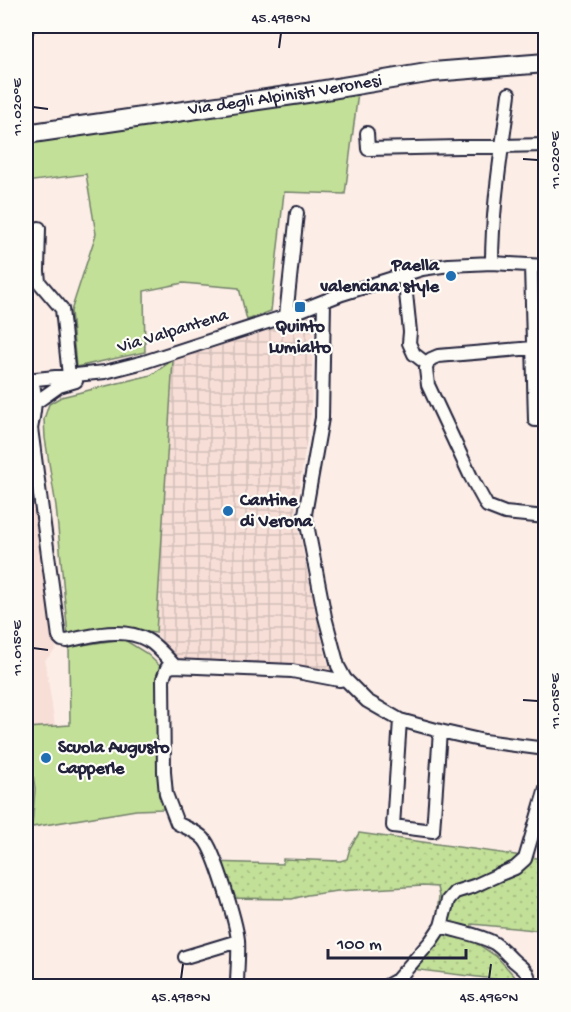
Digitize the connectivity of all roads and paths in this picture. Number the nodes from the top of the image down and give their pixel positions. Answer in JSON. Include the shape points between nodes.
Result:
{"nodes":[{"id":1,"x":27,"y":26,"type":"edge"},
{"id":2,"x":26,"y":32,"type":"edge"},
{"id":3,"x":546,"y":63,"type":"edge"},
{"id":4,"x":509,"y":94,"type":"dead end"},
{"id":5,"x":367,"y":133,"type":"dead end"},
{"id":6,"x":26,"y":134,"type":"edge"},
{"id":7,"x":546,"y":145,"type":"edge"},
{"id":8,"x":502,"y":147,"type":"junction"},
{"id":9,"x":297,"y":213,"type":"dead end"},
{"id":10,"x":39,"y":228,"type":"dead end"},
{"id":11,"x":492,"y":263,"type":"junction"},
{"id":12,"x":531,"y":265,"type":"junction"},
{"id":13,"x":546,"y":266,"type":"edge"},
{"id":14,"x":404,"y":274,"type":"junction"},
{"id":15,"x":26,"y":275,"type":"edge"},
{"id":16,"x":39,"y":282,"type":"junction"},
{"id":17,"x":324,"y":300,"type":"junction"},
{"id":18,"x":286,"y":316,"type":"junction"},
{"id":19,"x":539,"y":348,"type":"edge"},
{"id":20,"x":427,"y":364,"type":"junction"},
{"id":21,"x":105,"y":372,"type":"junction"},
{"id":22,"x":69,"y":376,"type":"junction"},
{"id":23,"x":28,"y":380,"type":"edge"},
{"id":24,"x":35,"y":403,"type":"junction"},
{"id":25,"x":26,"y":415,"type":"edge"},
{"id":26,"x":546,"y":420,"type":"edge"},
{"id":27,"x":28,"y":432,"type":"edge"},
{"id":28,"x":546,"y":517,"type":"edge"},
{"id":29,"x":176,"y":666,"type":"junction"},
{"id":30,"x":338,"y":666,"type":"junction"},
{"id":31,"x":307,"y":673,"type":"junction"},
{"id":32,"x":345,"y":679,"type":"junction"},
{"id":33,"x":399,"y":720,"type":"junction"},
{"id":34,"x":440,"y":731,"type":"junction"},
{"id":35,"x":546,"y":749,"type":"edge"},
{"id":36,"x":546,"y":788,"type":"edge"},
{"id":37,"x":441,"y":926,"type":"junction"},
{"id":38,"x":238,"y":941,"type":"junction"},
{"id":39,"x":184,"y":957,"type":"dead end"},
{"id":40,"x":237,"y":987,"type":"edge"},
{"id":41,"x":386,"y":987,"type":"edge"},
{"id":42,"x":536,"y":987,"type":"edge"}],
"edges":[{"from":1,"to":2,"type":"street"},
{"from":3,"to":6,"type":"highway","name":"Via degli Alpinisti Veronesi","via":[[433,72]]},
{"from":4,"to":8,"type":"street"},
{"from":5,"to":8,"type":"street","via":[[368,149]]},
{"from":7,"to":8,"type":"street"},
{"from":8,"to":11,"type":"street"},
{"from":9,"to":18,"type":"street"},
{"from":10,"to":16,"type":"street"},
{"from":11,"to":12,"type":"street","name":"Via Valpantena"},
{"from":11,"to":14,"type":"street","name":"Via Valpantena","via":[[449,265]]},
{"from":12,"to":13,"type":"street","name":"Via Valpantena"},
{"from":12,"to":19,"type":"street"},
{"from":14,"to":17,"type":"street","name":"Via Valpantena"},
{"from":14,"to":20,"type":"street","via":[[409,343],[414,354]]},
{"from":15,"to":16,"type":"street"},
{"from":16,"to":22,"type":"street","via":[[62,309]]},
{"from":17,"to":18,"type":"street","name":"Via Valpantena"},
{"from":17,"to":30,"type":"street","via":[[322,418],[305,514]]},
{"from":18,"to":21,"type":"street","name":"Via Valpantena"},
{"from":19,"to":20,"type":"street","via":[[438,356]]},
{"from":19,"to":26,"type":"street","via":[[535,420]]},
{"from":20,"to":28,"type":"street","via":[[428,385],[487,506],[505,513]]},
{"from":21,"to":22,"type":"street","name":"Via Valpantena"},
{"from":21,"to":24,"type":"street","via":[[58,386]]},
{"from":22,"to":23,"type":"street","name":"Via Valpantena"},
{"from":23,"to":24,"type":"street","via":[[34,386]]},
{"from":24,"to":27,"type":"street"},
{"from":25,"to":27,"type":"street"},
{"from":27,"to":29,"type":"street","via":[[59,638],[129,634],[148,640]]},
{"from":29,"to":31,"type":"street"},
{"from":29,"to":38,"type":"street","via":[[167,668],[163,679],[166,794],[177,823],[207,842],[231,907]]},
{"from":30,"to":31,"type":"street"},
{"from":30,"to":32,"type":"street"},
{"from":31,"to":32,"type":"street"},
{"from":32,"to":33,"type":"street","via":[[366,701]]},
{"from":33,"to":34,"type":"street"},
{"from":33,"to":34,"type":"street","via":[[393,826],[433,831]]},
{"from":34,"to":35,"type":"street"},
{"from":36,"to":37,"type":"street","via":[[525,859],[515,868],[455,892],[448,900]]},
{"from":37,"to":41,"type":"street","via":[[397,980]]},
{"from":37,"to":42,"type":"street","via":[[496,944],[526,971],[529,984]]},
{"from":38,"to":39,"type":"street"},
{"from":38,"to":40,"type":"street"}]}
